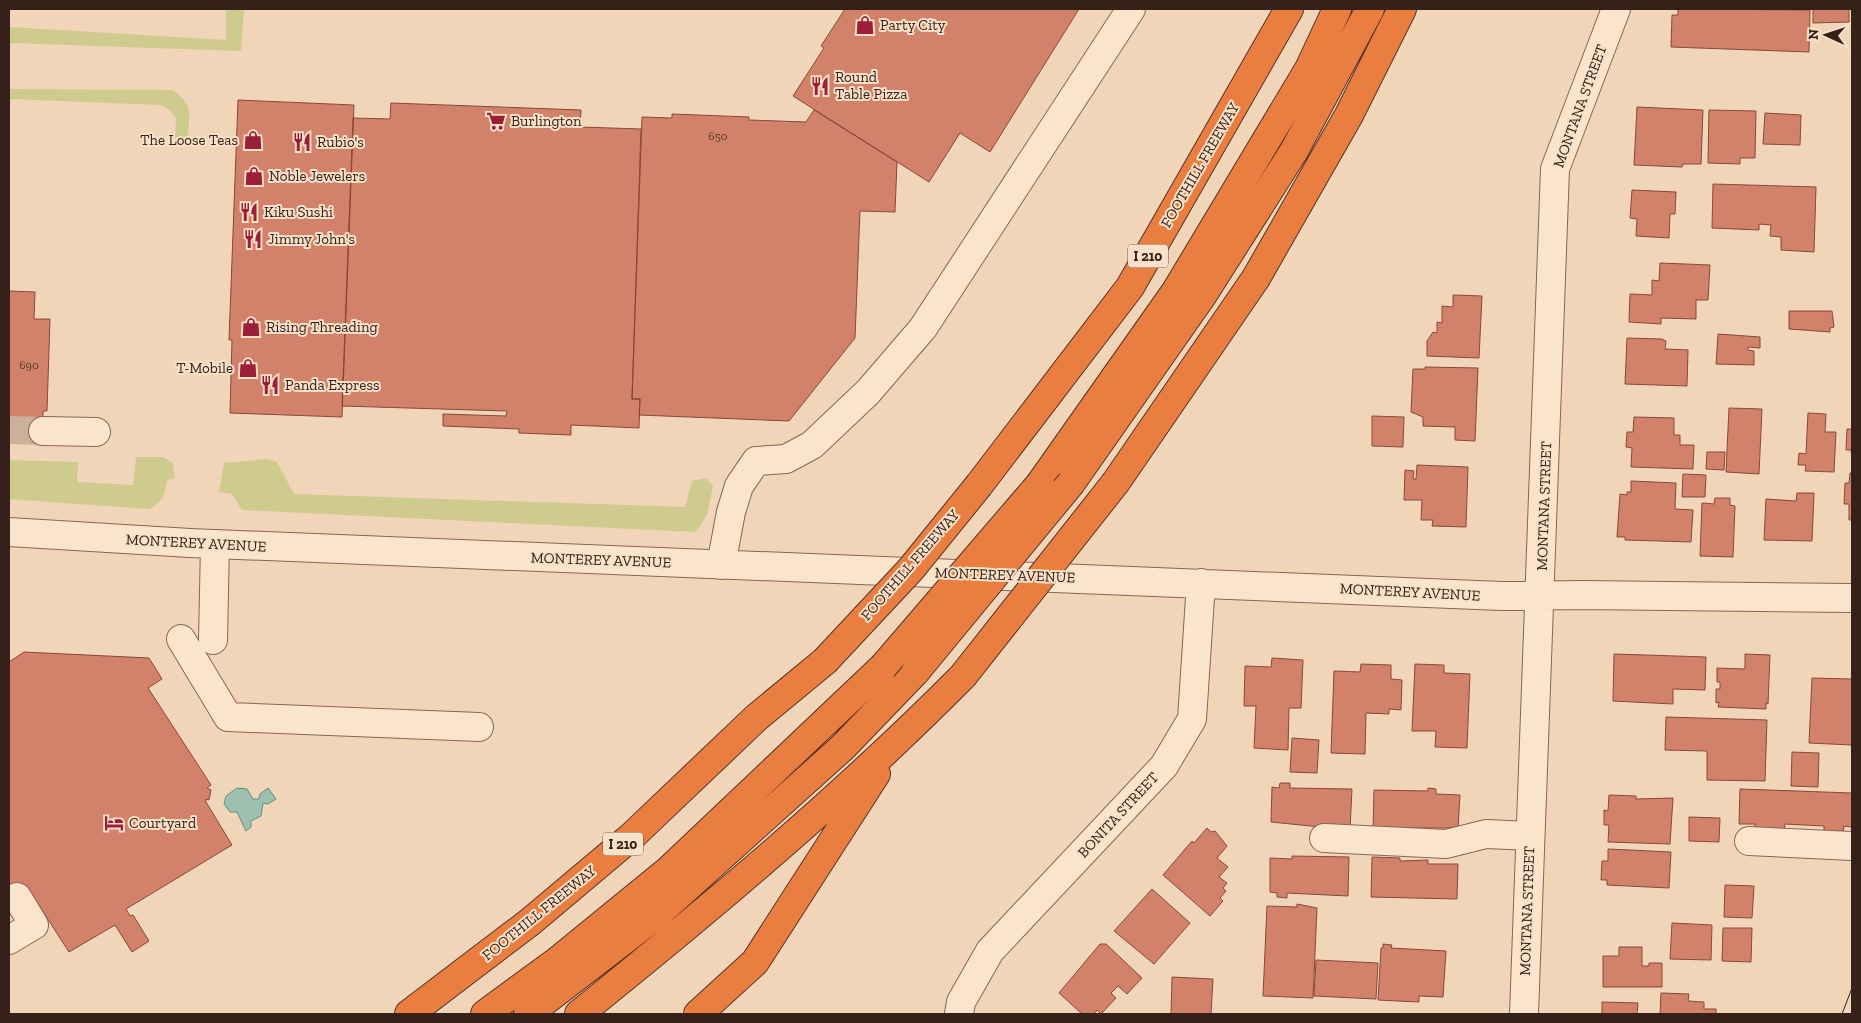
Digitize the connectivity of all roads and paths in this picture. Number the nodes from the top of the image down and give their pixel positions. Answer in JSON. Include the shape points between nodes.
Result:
{"nodes":[{"id":1,"x":1131,"y":9,"type":"edge"},
{"id":2,"x":1289,"y":9,"type":"edge"},
{"id":3,"x":1337,"y":9,"type":"edge"},
{"id":4,"x":1370,"y":9,"type":"edge"},
{"id":5,"x":1402,"y":9,"type":"edge"},
{"id":6,"x":1616,"y":9,"type":"edge"},
{"id":7,"x":43,"y":431,"type":"tunnel mouth"},
{"id":8,"x":96,"y":432,"type":"dead end"},
{"id":9,"x":9,"y":532,"type":"edge"},
{"id":10,"x":215,"y":544,"type":"junction"},
{"id":11,"x":721,"y":564,"type":"junction"},
{"id":12,"x":1201,"y":583,"type":"junction"},
{"id":13,"x":1541,"y":596,"type":"junction"},
{"id":14,"x":1852,"y":598,"type":"edge"},
{"id":15,"x":181,"y":639,"type":"dead end"},
{"id":16,"x":213,"y":640,"type":"dead end"},
{"id":17,"x":480,"y":728,"type":"dead end"},
{"id":18,"x":893,"y":746,"type":"junction"},
{"id":19,"x":1530,"y":836,"type":"junction"},
{"id":20,"x":1324,"y":838,"type":"dead end"},
{"id":21,"x":1749,"y":841,"type":"dead end"},
{"id":22,"x":1852,"y":846,"type":"edge"},
{"id":23,"x":17,"y":897,"type":"dead end"},
{"id":24,"x":9,"y":940,"type":"edge"},
{"id":25,"x":409,"y":1014,"type":"edge"},
{"id":26,"x":485,"y":1014,"type":"edge"},
{"id":27,"x":528,"y":1014,"type":"edge"},
{"id":28,"x":579,"y":1014,"type":"edge"},
{"id":29,"x":698,"y":1014,"type":"edge"},
{"id":30,"x":959,"y":1014,"type":"edge"},
{"id":31,"x":1524,"y":1014,"type":"edge"}],
"edges":[{"from":1,"to":11,"type":"street","via":[[923,328],[868,392],[812,445],[786,459],[756,461],[740,486],[731,512]]},
{"from":2,"to":25,"type":"highway","name":"FOOTHILL FREEWAY","number":"I 210","bridge":true,"via":[[1130,287],[911,569],[825,661],[756,718],[631,837],[530,922]]},
{"from":3,"to":26,"type":"highway","bridge":true,"via":[[1308,69],[1176,291],[1040,484],[882,667],[670,869],[556,962]]},
{"from":4,"to":27,"type":"highway","bridge":true,"via":[[1294,151],[1202,296],[1071,483],[916,671],[843,747],[654,917]]},
{"from":5,"to":18,"type":"highway","bridge":true,"via":[[1349,116],[1256,278],[1116,482],[963,676]]},
{"from":6,"to":13,"type":"street","name":"MONTANA STREET","via":[[1555,169]]},
{"from":7,"to":8,"type":"street"},
{"from":9,"to":10,"type":"street","name":"MONTEREY AVENUE"},
{"from":10,"to":11,"type":"street","name":"MONTEREY AVENUE"},
{"from":10,"to":16,"type":"street"},
{"from":11,"to":12,"type":"street","name":"MONTEREY AVENUE"},
{"from":12,"to":13,"type":"street","name":"MONTEREY AVENUE"},
{"from":12,"to":30,"type":"street","name":"BONITA STREET","via":[[1192,719],[1164,766],[990,951],[961,1002]]},
{"from":13,"to":14,"type":"street","name":"MONTEREY AVENUE"},
{"from":13,"to":19,"type":"street","name":"MONTANA STREET"},
{"from":15,"to":17,"type":"street","via":[[228,716]]},
{"from":18,"to":28,"type":"highway","via":[[684,930]]},
{"from":18,"to":29,"type":"highway","via":[[755,962]]},
{"from":19,"to":20,"type":"street","via":[[1486,834],[1446,844]]},
{"from":19,"to":31,"type":"street","name":"MONTANA STREET"},
{"from":21,"to":22,"type":"street"},
{"from":23,"to":24,"type":"street","via":[[34,925]]}]}
